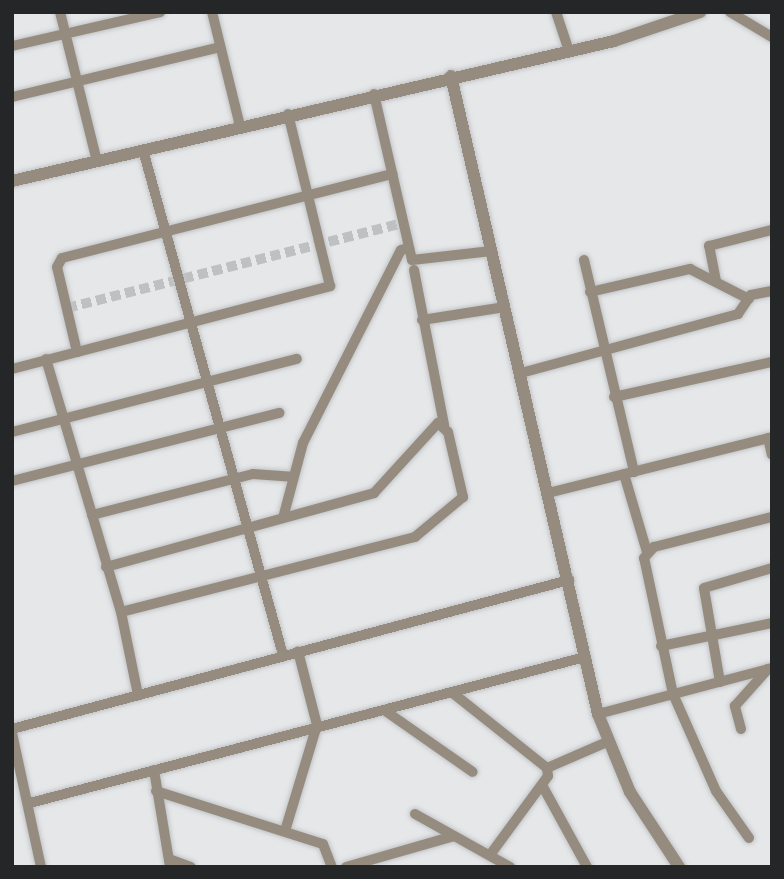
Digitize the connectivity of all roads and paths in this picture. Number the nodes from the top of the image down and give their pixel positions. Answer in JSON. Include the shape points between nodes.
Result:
{"nodes":[{"id":1,"x":60,"y":12,"type":"edge"},
{"id":2,"x":160,"y":12,"type":"edge"},
{"id":3,"x":212,"y":12,"type":"edge"},
{"id":4,"x":556,"y":12,"type":"edge"},
{"id":5,"x":701,"y":12,"type":"edge"},
{"id":6,"x":730,"y":12,"type":"edge"},
{"id":7,"x":65,"y":33,"type":"junction"},
{"id":8,"x":772,"y":37,"type":"edge"},
{"id":9,"x":12,"y":46,"type":"edge"},
{"id":10,"x":220,"y":47,"type":"junction"},
{"id":11,"x":569,"y":51,"type":"junction"},
{"id":12,"x":451,"y":76,"type":"junction"},
{"id":13,"x":77,"y":82,"type":"junction"},
{"id":14,"x":374,"y":94,"type":"junction"},
{"id":15,"x":12,"y":97,"type":"edge"},
{"id":16,"x":288,"y":114,"type":"junction"},
{"id":17,"x":240,"y":126,"type":"junction"},
{"id":18,"x":143,"y":150,"type":"junction"},
{"id":19,"x":97,"y":161,"type":"junction"},
{"id":20,"x":392,"y":174,"type":"junction"},
{"id":21,"x":12,"y":181,"type":"edge"},
{"id":22,"x":308,"y":193,"type":"junction"},
{"id":23,"x":165,"y":230,"type":"junction"},
{"id":24,"x":772,"y":230,"type":"edge"},
{"id":25,"x":408,"y":247,"type":"junction"},
{"id":26,"x":491,"y":251,"type":"junction"},
{"id":27,"x":584,"y":260,"type":"dead end"},
{"id":28,"x":414,"y":270,"type":"dead end"},
{"id":29,"x":716,"y":281,"type":"junction"},
{"id":30,"x":772,"y":291,"type":"edge"},
{"id":31,"x":590,"y":292,"type":"junction"},
{"id":32,"x":749,"y":299,"type":"junction"},
{"id":33,"x":505,"y":307,"type":"junction"},
{"id":34,"x":422,"y":320,"type":"junction"},
{"id":35,"x":190,"y":323,"type":"junction"},
{"id":36,"x":602,"y":351,"type":"junction"},
{"id":37,"x":77,"y":352,"type":"junction"},
{"id":38,"x":46,"y":359,"type":"junction"},
{"id":39,"x":297,"y":359,"type":"dead end"},
{"id":40,"x":772,"y":362,"type":"edge"},
{"id":41,"x":12,"y":369,"type":"edge"},
{"id":42,"x":521,"y":373,"type":"junction"},
{"id":43,"x":209,"y":382,"type":"junction"},
{"id":44,"x":614,"y":397,"type":"junction"},
{"id":45,"x":279,"y":413,"type":"dead end"},
{"id":46,"x":63,"y":419,"type":"junction"},
{"id":47,"x":444,"y":425,"type":"junction"},
{"id":48,"x":222,"y":429,"type":"junction"},
{"id":49,"x":12,"y":432,"type":"edge"},
{"id":50,"x":770,"y":437,"type":"edge"},
{"id":51,"x":772,"y":455,"type":"edge"},
{"id":52,"x":77,"y":463,"type":"junction"},
{"id":53,"x":629,"y":473,"type":"junction"},
{"id":54,"x":292,"y":477,"type":"junction"},
{"id":55,"x":234,"y":480,"type":"junction"},
{"id":56,"x":12,"y":481,"type":"edge"},
{"id":57,"x":552,"y":492,"type":"junction"},
{"id":58,"x":92,"y":515,"type":"junction"},
{"id":59,"x":772,"y":517,"type":"edge"},
{"id":60,"x":283,"y":518,"type":"junction"},
{"id":61,"x":246,"y":528,"type":"junction"},
{"id":62,"x":646,"y":552,"type":"junction"},
{"id":63,"x":106,"y":566,"type":"junction"},
{"id":64,"x":772,"y":568,"type":"edge"},
{"id":65,"x":258,"y":572,"type":"junction"},
{"id":66,"x":569,"y":580,"type":"junction"},
{"id":67,"x":121,"y":612,"type":"junction"},
{"id":68,"x":772,"y":623,"type":"edge"},
{"id":69,"x":710,"y":637,"type":"junction"},
{"id":70,"x":661,"y":646,"type":"junction"},
{"id":71,"x":298,"y":651,"type":"junction"},
{"id":72,"x":283,"y":655,"type":"junction"},
{"id":73,"x":585,"y":657,"type":"junction"},
{"id":74,"x":770,"y":669,"type":"edge"},
{"id":75,"x":720,"y":682,"type":"junction"},
{"id":76,"x":454,"y":694,"type":"junction"},
{"id":77,"x":673,"y":694,"type":"junction"},
{"id":78,"x":138,"y":695,"type":"junction"},
{"id":79,"x":384,"y":710,"type":"junction"},
{"id":80,"x":598,"y":714,"type":"junction"},
{"id":81,"x":317,"y":725,"type":"junction"},
{"id":82,"x":741,"y":729,"type":"dead end"},
{"id":83,"x":12,"y":731,"type":"edge"},
{"id":84,"x":607,"y":742,"type":"junction"},
{"id":85,"x":547,"y":768,"type":"junction"},
{"id":86,"x":154,"y":770,"type":"junction"},
{"id":87,"x":472,"y":772,"type":"dead end"},
{"id":88,"x":542,"y":785,"type":"junction"},
{"id":89,"x":156,"y":791,"type":"junction"},
{"id":90,"x":30,"y":803,"type":"junction"},
{"id":91,"x":415,"y":814,"type":"dead end"},
{"id":92,"x":285,"y":831,"type":"junction"},
{"id":93,"x":454,"y":836,"type":"junction"},
{"id":94,"x":749,"y":838,"type":"dead end"},
{"id":95,"x":490,"y":855,"type":"junction"},
{"id":96,"x":169,"y":863,"type":"edge"},
{"id":97,"x":41,"y":867,"type":"edge"},
{"id":98,"x":191,"y":867,"type":"edge"},
{"id":99,"x":332,"y":867,"type":"edge"},
{"id":100,"x":346,"y":867,"type":"edge"},
{"id":101,"x":510,"y":867,"type":"edge"},
{"id":102,"x":587,"y":867,"type":"edge"},
{"id":103,"x":679,"y":867,"type":"edge"}],
"edges":[{"from":1,"to":7,"type":"street"},
{"from":2,"to":7,"type":"street"},
{"from":3,"to":10,"type":"street"},
{"from":4,"to":11,"type":"street"},
{"from":5,"to":11,"type":"street"},
{"from":6,"to":8,"type":"street"},
{"from":7,"to":9,"type":"street"},
{"from":7,"to":13,"type":"street"},
{"from":10,"to":13,"type":"street"},
{"from":10,"to":17,"type":"street"},
{"from":11,"to":12,"type":"street"},
{"from":12,"to":14,"type":"street"},
{"from":12,"to":26,"type":"street"},
{"from":13,"to":15,"type":"street"},
{"from":13,"to":19,"type":"street"},
{"from":14,"to":16,"type":"street"},
{"from":14,"to":20,"type":"street"},
{"from":16,"to":17,"type":"street"},
{"from":16,"to":22,"type":"street"},
{"from":17,"to":18,"type":"street"},
{"from":18,"to":19,"type":"street"},
{"from":18,"to":23,"type":"street"},
{"from":19,"to":21,"type":"street"},
{"from":20,"to":22,"type":"street"},
{"from":20,"to":25,"type":"street"},
{"from":22,"to":23,"type":"street"},
{"from":22,"to":35,"type":"street","via":[[330,286]]},
{"from":23,"to":35,"type":"street"},
{"from":23,"to":37,"type":"street","via":[[58,261]]},
{"from":24,"to":29,"type":"street","via":[[709,246]]},
{"from":25,"to":26,"type":"street","via":[[412,260],[422,263]]},
{"from":25,"to":54,"type":"street","via":[[401,250]]},
{"from":26,"to":33,"type":"street"},
{"from":27,"to":31,"type":"street"},
{"from":28,"to":34,"type":"street"},
{"from":29,"to":31,"type":"street","via":[[690,268]]},
{"from":29,"to":32,"type":"street"},
{"from":30,"to":32,"type":"street"},
{"from":31,"to":36,"type":"street"},
{"from":32,"to":36,"type":"street","via":[[738,314]]},
{"from":33,"to":34,"type":"street"},
{"from":33,"to":42,"type":"street"},
{"from":34,"to":47,"type":"street"},
{"from":35,"to":37,"type":"street"},
{"from":35,"to":43,"type":"street"},
{"from":36,"to":42,"type":"street"},
{"from":36,"to":44,"type":"street"},
{"from":37,"to":38,"type":"street"},
{"from":38,"to":41,"type":"street"},
{"from":38,"to":46,"type":"street"},
{"from":39,"to":43,"type":"street"},
{"from":40,"to":44,"type":"street"},
{"from":42,"to":57,"type":"street"},
{"from":43,"to":46,"type":"street"},
{"from":43,"to":48,"type":"street"},
{"from":44,"to":53,"type":"street"},
{"from":45,"to":48,"type":"street"},
{"from":46,"to":49,"type":"street"},
{"from":46,"to":52,"type":"street"},
{"from":47,"to":60,"type":"street","via":[[431,429],[374,493]]},
{"from":47,"to":65,"type":"street","via":[[464,490],[457,504],[393,545]]},
{"from":48,"to":52,"type":"street"},
{"from":48,"to":55,"type":"street"},
{"from":50,"to":51,"type":"street"},
{"from":50,"to":53,"type":"street"},
{"from":52,"to":56,"type":"street"},
{"from":52,"to":58,"type":"street"},
{"from":53,"to":57,"type":"street"},
{"from":53,"to":62,"type":"street"},
{"from":54,"to":55,"type":"street","via":[[262,473]]},
{"from":54,"to":60,"type":"street"},
{"from":55,"to":58,"type":"street"},
{"from":55,"to":61,"type":"street"},
{"from":57,"to":66,"type":"street"},
{"from":58,"to":63,"type":"street"},
{"from":59,"to":62,"type":"street"},
{"from":60,"to":61,"type":"street"},
{"from":61,"to":63,"type":"street"},
{"from":61,"to":65,"type":"street"},
{"from":62,"to":70,"type":"street"},
{"from":63,"to":67,"type":"street"},
{"from":64,"to":69,"type":"street","via":[[704,588]]},
{"from":65,"to":67,"type":"street"},
{"from":65,"to":72,"type":"street"},
{"from":66,"to":71,"type":"street"},
{"from":66,"to":73,"type":"street"},
{"from":67,"to":78,"type":"street"},
{"from":68,"to":69,"type":"street"},
{"from":69,"to":70,"type":"street"},
{"from":69,"to":75,"type":"street"},
{"from":70,"to":77,"type":"street"},
{"from":71,"to":72,"type":"street"},
{"from":71,"to":81,"type":"street"},
{"from":72,"to":78,"type":"street"},
{"from":73,"to":76,"type":"street"},
{"from":73,"to":80,"type":"street"},
{"from":74,"to":75,"type":"street"},
{"from":74,"to":82,"type":"street","via":[[736,706]]},
{"from":75,"to":77,"type":"street"},
{"from":76,"to":79,"type":"street"},
{"from":76,"to":85,"type":"street"},
{"from":77,"to":80,"type":"street"},
{"from":77,"to":94,"type":"street","via":[[716,791]]},
{"from":78,"to":83,"type":"street"},
{"from":79,"to":81,"type":"street"},
{"from":79,"to":87,"type":"street"},
{"from":80,"to":84,"type":"street"},
{"from":81,"to":86,"type":"street"},
{"from":81,"to":92,"type":"street"},
{"from":83,"to":90,"type":"street"},
{"from":84,"to":85,"type":"street"},
{"from":84,"to":103,"type":"street","via":[[630,792]]},
{"from":85,"to":88,"type":"street"},
{"from":86,"to":89,"type":"street"},
{"from":86,"to":90,"type":"street"},
{"from":88,"to":95,"type":"street"},
{"from":88,"to":102,"type":"street"},
{"from":89,"to":92,"type":"street"},
{"from":89,"to":96,"type":"street"},
{"from":90,"to":97,"type":"street"},
{"from":91,"to":93,"type":"street"},
{"from":92,"to":99,"type":"street","via":[[323,844]]},
{"from":93,"to":95,"type":"street"},
{"from":93,"to":100,"type":"street"},
{"from":95,"to":101,"type":"street"},
{"from":96,"to":98,"type":"street"}]}
